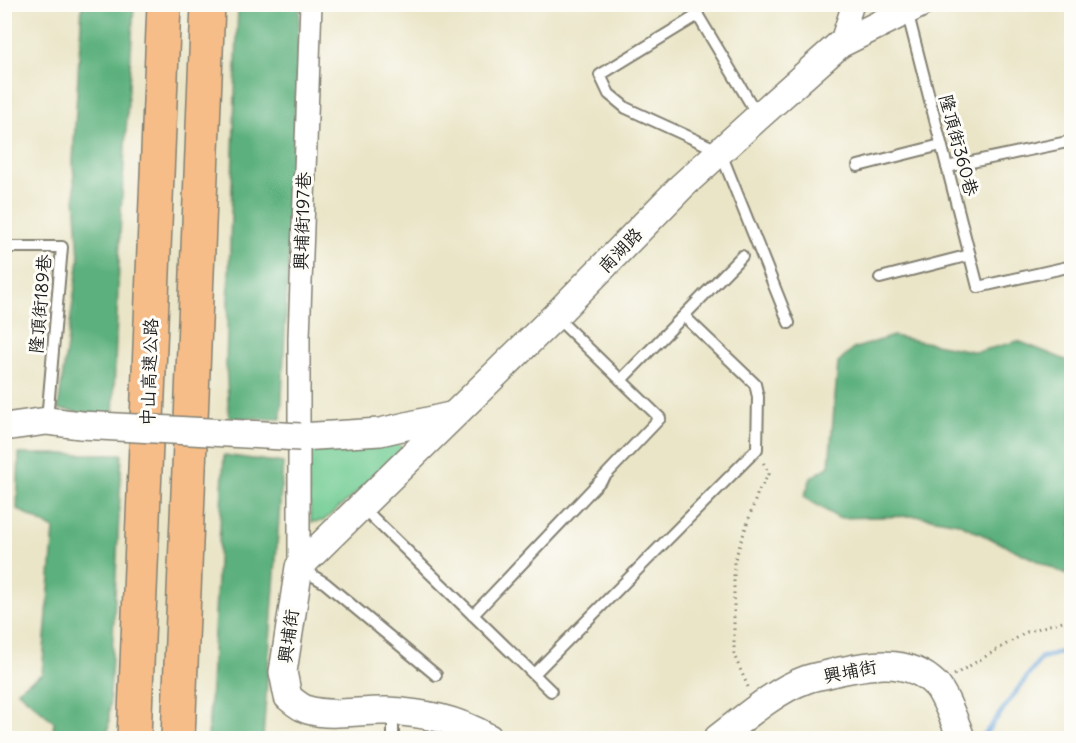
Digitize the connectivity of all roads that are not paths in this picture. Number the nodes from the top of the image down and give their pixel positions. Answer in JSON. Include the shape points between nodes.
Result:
{"nodes":[{"id":1,"x":164,"y":4,"type":"edge"},
{"id":2,"x":208,"y":4,"type":"edge"},
{"id":3,"x":311,"y":4,"type":"edge"},
{"id":4,"x":691,"y":4,"type":"edge"},
{"id":5,"x":853,"y":4,"type":"edge"},
{"id":6,"x":913,"y":8,"type":"edge"},
{"id":7,"x":698,"y":15,"type":"junction"},
{"id":8,"x":840,"y":44,"type":"junction"},
{"id":9,"x":758,"y":117,"type":"junction"},
{"id":10,"x":1071,"y":141,"type":"edge"},
{"id":11,"x":941,"y":145,"type":"junction"},
{"id":12,"x":720,"y":151,"type":"junction"},
{"id":13,"x":858,"y":166,"type":"dead end"},
{"id":14,"x":947,"y":167,"type":"junction"},
{"id":15,"x":4,"y":247,"type":"edge"},
{"id":16,"x":970,"y":255,"type":"junction"},
{"id":17,"x":742,"y":256,"type":"dead end"},
{"id":18,"x":1071,"y":266,"type":"edge"},
{"id":19,"x":880,"y":278,"type":"dead end"},
{"id":20,"x":555,"y":316,"type":"junction"},
{"id":21,"x":684,"y":316,"type":"junction"},
{"id":22,"x":789,"y":323,"type":"dead end"},
{"id":23,"x":621,"y":380,"type":"junction"},
{"id":24,"x":452,"y":416,"type":"junction"},
{"id":25,"x":47,"y":421,"type":"junction"},
{"id":26,"x":4,"y":428,"type":"edge"},
{"id":27,"x":300,"y":437,"type":"junction"},
{"id":28,"x":361,"y":505,"type":"junction"},
{"id":29,"x":298,"y":567,"type":"junction"},
{"id":30,"x":473,"y":615,"type":"junction"},
{"id":31,"x":534,"y":674,"type":"junction"},
{"id":32,"x":436,"y":675,"type":"dead end"},
{"id":33,"x":551,"y":691,"type":"dead end"},
{"id":34,"x":393,"y":712,"type":"junction"},
{"id":35,"x":479,"y":736,"type":"edge"},
{"id":36,"x":134,"y":738,"type":"edge"},
{"id":37,"x":178,"y":738,"type":"edge"},
{"id":38,"x":393,"y":738,"type":"edge"},
{"id":39,"x":718,"y":738,"type":"edge"},
{"id":40,"x":961,"y":738,"type":"edge"}],
"edges":[{"from":1,"to":36,"type":"highway","name":"中山高速公路"},
{"from":2,"to":37,"type":"highway"},
{"from":3,"to":27,"type":"street","name":"興埔街197巷","via":[[298,338]]},
{"from":4,"to":7,"type":"lane"},
{"from":5,"to":8,"type":"street"},
{"from":6,"to":8,"type":"street","name":"南湖路"},
{"from":6,"to":11,"type":"lane","name":"隆頂街360巷"},
{"from":7,"to":9,"type":"lane"},
{"from":7,"to":12,"type":"lane","via":[[600,75],[609,94],[626,108]]},
{"from":8,"to":9,"type":"street","name":"南湖路"},
{"from":9,"to":12,"type":"street","name":"南湖路"},
{"from":10,"to":14,"type":"lane"},
{"from":11,"to":13,"type":"lane"},
{"from":11,"to":14,"type":"lane","name":"隆頂街360巷"},
{"from":12,"to":20,"type":"street","name":"南湖路"},
{"from":12,"to":22,"type":"lane"},
{"from":14,"to":16,"type":"lane","name":"隆頂街360巷"},
{"from":15,"to":25,"type":"lane","name":"隆頂街189巷","via":[[62,247]]},
{"from":16,"to":18,"type":"lane","name":"隆頂街360巷","via":[[978,287]]},
{"from":16,"to":19,"type":"lane"},
{"from":17,"to":21,"type":"lane"},
{"from":20,"to":23,"type":"lane"},
{"from":20,"to":24,"type":"street","name":"南湖路"},
{"from":21,"to":23,"type":"lane"},
{"from":21,"to":31,"type":"lane","via":[[755,384],[757,449]]},
{"from":23,"to":30,"type":"lane","via":[[660,418]]},
{"from":24,"to":27,"type":"street","via":[[380,432]]},
{"from":24,"to":28,"type":"street","name":"南湖路"},
{"from":25,"to":26,"type":"street"},
{"from":25,"to":27,"type":"street","bridge":true},
{"from":27,"to":29,"type":"street","name":"興埔街"},
{"from":28,"to":29,"type":"street","name":"南湖路"},
{"from":28,"to":30,"type":"lane"},
{"from":29,"to":32,"type":"lane","via":[[325,583]]},
{"from":29,"to":34,"type":"street","name":"興埔街","via":[[283,672],[288,698],[306,710]]},
{"from":30,"to":31,"type":"lane"},
{"from":31,"to":33,"type":"lane"},
{"from":34,"to":35,"type":"street","name":"興埔街","via":[[456,722]]},
{"from":34,"to":38,"type":"lane"},
{"from":39,"to":40,"type":"street","name":"興埔街","via":[[757,708],[805,680],[883,664],[920,673],[937,686]]}]}
